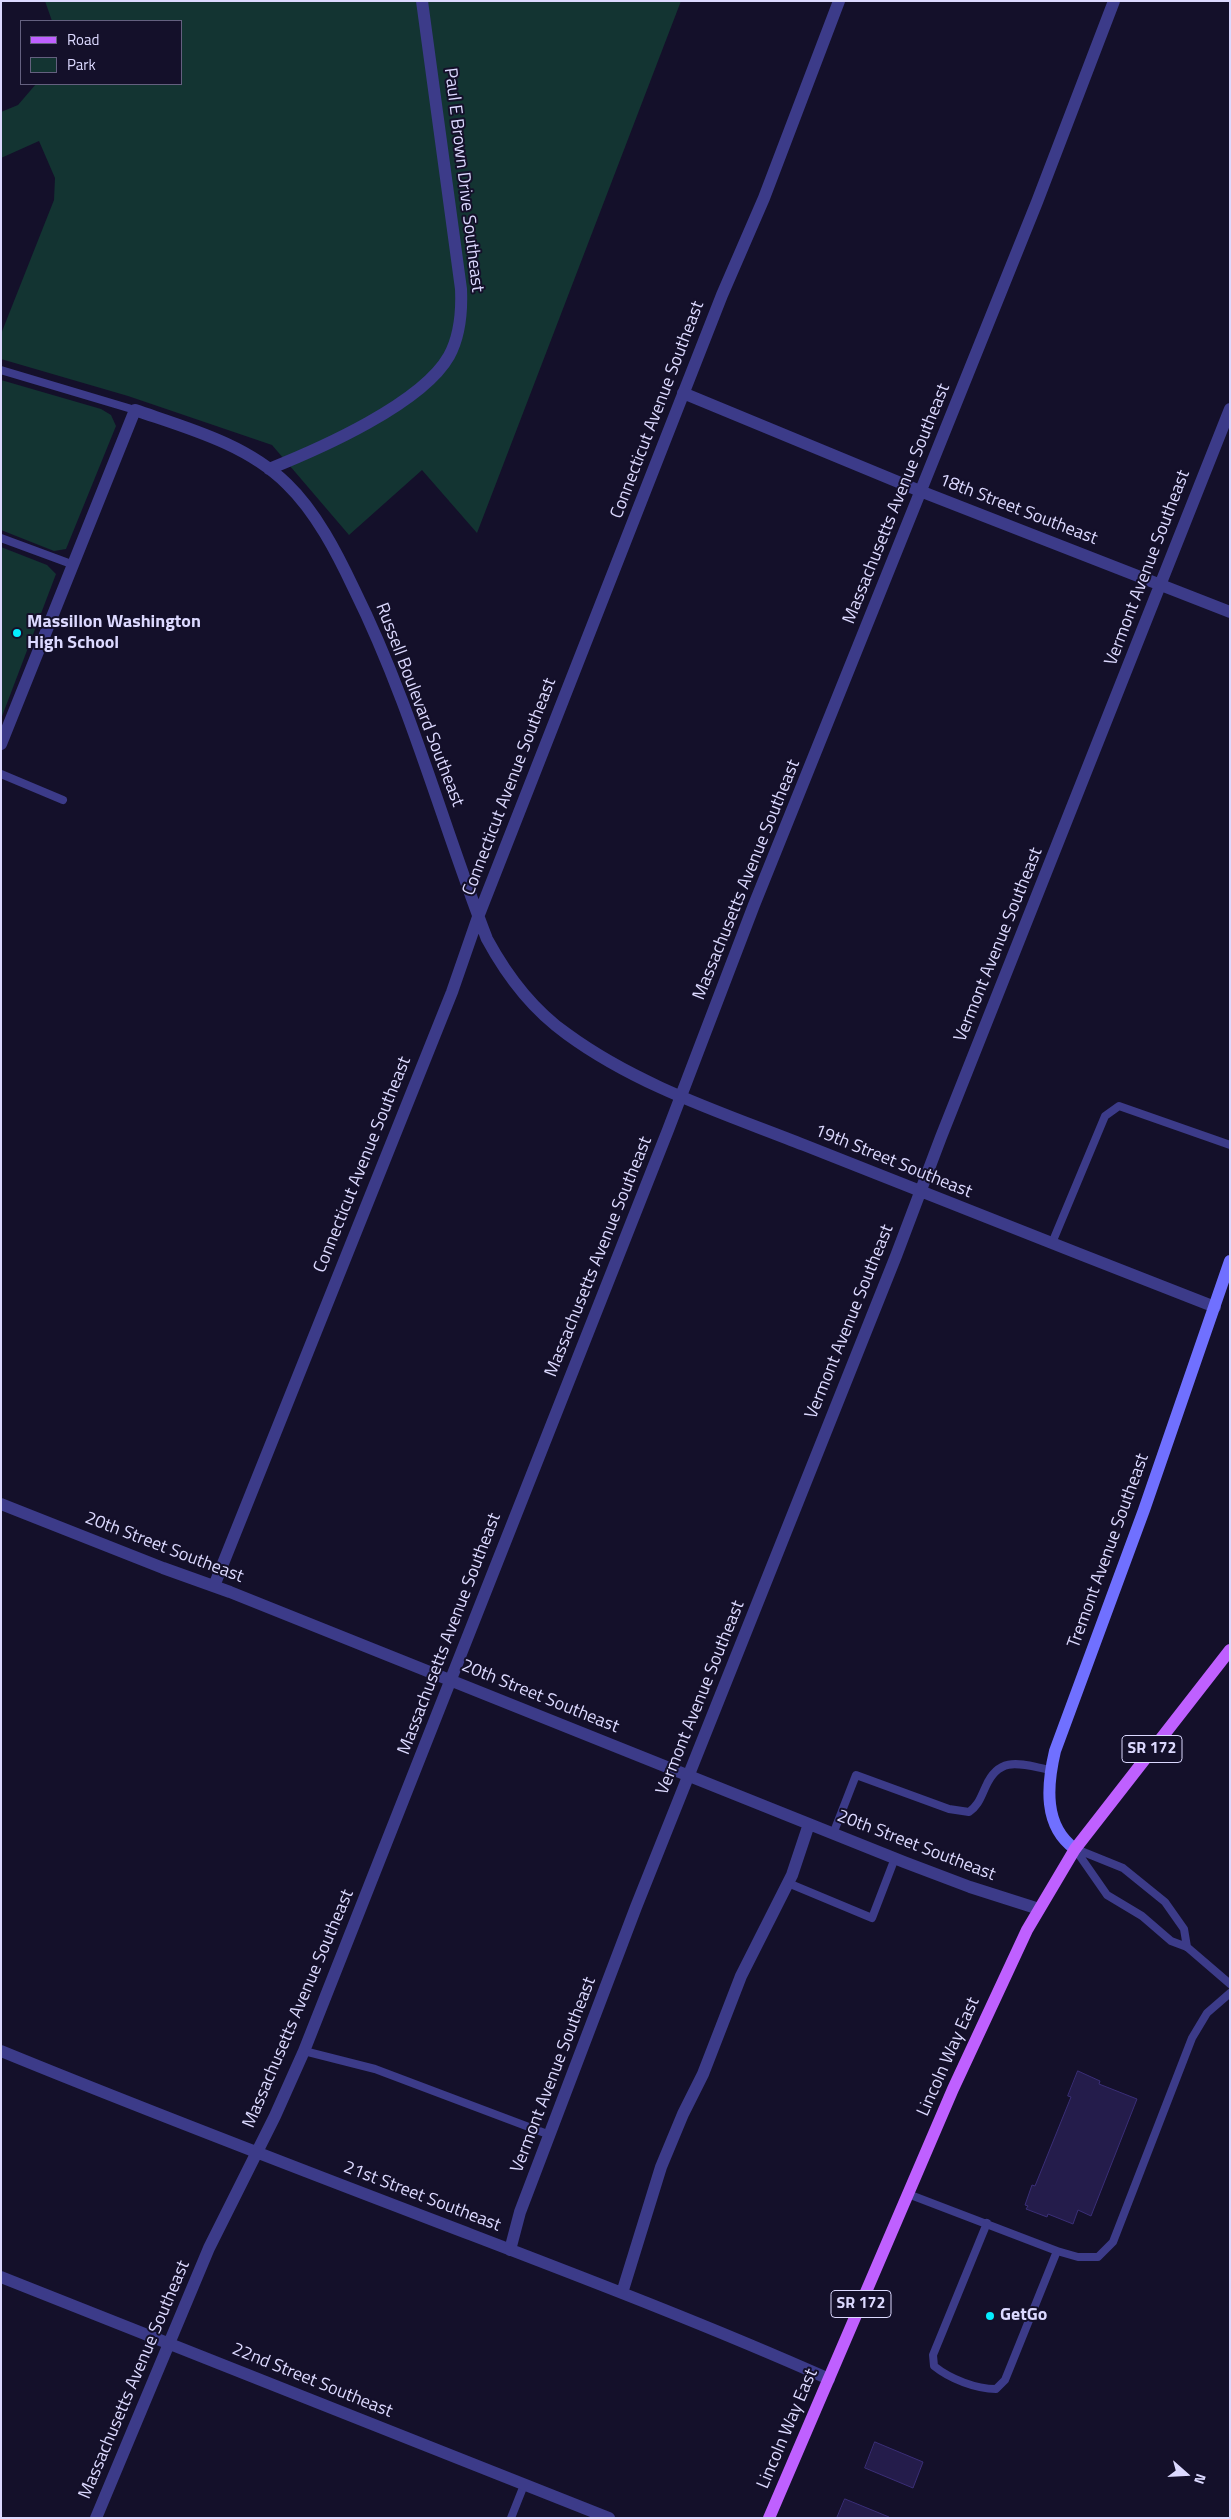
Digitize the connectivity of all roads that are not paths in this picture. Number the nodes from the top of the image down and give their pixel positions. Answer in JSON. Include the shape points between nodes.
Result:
{"nodes":[{"id":1,"x":422,"y":1,"type":"edge"},
{"id":2,"x":838,"y":1,"type":"edge"},
{"id":3,"x":1114,"y":1,"type":"edge"},
{"id":4,"x":1,"y":370,"type":"edge"},
{"id":5,"x":683,"y":392,"type":"junction"},
{"id":6,"x":1230,"y":409,"type":"edge"},
{"id":7,"x":135,"y":410,"type":"junction"},
{"id":8,"x":269,"y":469,"type":"junction"},
{"id":9,"x":920,"y":491,"type":"junction"},
{"id":10,"x":1,"y":538,"type":"edge"},
{"id":11,"x":74,"y":565,"type":"junction"},
{"id":12,"x":1160,"y":585,"type":"junction"},
{"id":13,"x":1230,"y":612,"type":"edge"},
{"id":14,"x":1,"y":744,"type":"edge"},
{"id":15,"x":1,"y":774,"type":"edge"},
{"id":16,"x":63,"y":800,"type":"dead end"},
{"id":17,"x":478,"y":917,"type":"junction"},
{"id":18,"x":566,"y":1034,"type":"joint"},
{"id":19,"x":681,"y":1096,"type":"junction"},
{"id":20,"x":1230,"y":1145,"type":"edge"},
{"id":21,"x":920,"y":1192,"type":"junction"},
{"id":22,"x":1052,"y":1243,"type":"junction"},
{"id":23,"x":1230,"y":1261,"type":"edge"},
{"id":24,"x":1215,"y":1306,"type":"junction"},
{"id":25,"x":1,"y":1504,"type":"edge"},
{"id":26,"x":214,"y":1586,"type":"junction"},
{"id":27,"x":1230,"y":1650,"type":"edge"},
{"id":28,"x":451,"y":1680,"type":"junction"},
{"id":29,"x":1051,"y":1770,"type":"junction"},
{"id":30,"x":689,"y":1776,"type":"junction"},
{"id":31,"x":809,"y":1824,"type":"junction"},
{"id":32,"x":833,"y":1834,"type":"junction"},
{"id":33,"x":1075,"y":1849,"type":"junction"},
{"id":34,"x":895,"y":1858,"type":"junction"},
{"id":35,"x":788,"y":1883,"type":"junction"},
{"id":36,"x":1039,"y":1909,"type":"junction"},
{"id":37,"x":1187,"y":1947,"type":"junction"},
{"id":38,"x":1230,"y":1984,"type":"edge"},
{"id":39,"x":1230,"y":1993,"type":"edge"},
{"id":40,"x":1,"y":2051,"type":"edge"},
{"id":41,"x":304,"y":2051,"type":"junction"},
{"id":42,"x":550,"y":2135,"type":"junction"},
{"id":43,"x":258,"y":2151,"type":"junction"},
{"id":44,"x":908,"y":2194,"type":"junction"},
{"id":45,"x":987,"y":2223,"type":"junction"},
{"id":46,"x":510,"y":2250,"type":"junction"},
{"id":47,"x":1057,"y":2251,"type":"junction"},
{"id":48,"x":1,"y":2276,"type":"edge"},
{"id":49,"x":622,"y":2293,"type":"junction"},
{"id":50,"x":170,"y":2343,"type":"junction"},
{"id":51,"x":829,"y":2379,"type":"junction"},
{"id":52,"x":524,"y":2485,"type":"junction"},
{"id":53,"x":96,"y":2518,"type":"edge"},
{"id":54,"x":511,"y":2518,"type":"edge"},
{"id":55,"x":610,"y":2518,"type":"edge"},
{"id":56,"x":769,"y":2518,"type":"edge"}],
"edges":[{"from":1,"to":8,"type":"street","name":"Paul E Brown Drive Southeast","via":[[461,289],[459,330],[450,355],[442,366],[411,395],[326,446]]},
{"from":2,"to":5,"type":"street","name":"Connecticut Avenue Southeast","via":[[764,198]]},
{"from":3,"to":9,"type":"street","name":"Massachusetts Avenue Southeast","via":[[1008,276]]},
{"from":4,"to":7,"type":"lane"},
{"from":5,"to":9,"type":"street","name":"18th Street Southeast"},
{"from":5,"to":17,"type":"street","name":"Connecticut Avenue Southeast"},
{"from":6,"to":12,"type":"street","name":"Vermont Avenue Southeast"},
{"from":7,"to":8,"type":"street","name":"Russell Boulevard Southeast","via":[[232,447]]},
{"from":7,"to":11,"type":"street"},
{"from":8,"to":17,"type":"street","name":"Russell Boulevard Southeast","via":[[304,503],[334,550],[365,610],[418,741]]},
{"from":9,"to":12,"type":"street","name":"18th Street Southeast"},
{"from":9,"to":19,"type":"street","name":"Massachusetts Avenue Southeast"},
{"from":10,"to":11,"type":"lane"},
{"from":11,"to":14,"type":"street"},
{"from":12,"to":13,"type":"street","name":"18th Street Southeast"},
{"from":12,"to":21,"type":"street","name":"Vermont Avenue Southeast"},
{"from":15,"to":16,"type":"lane"},
{"from":17,"to":18,"type":"street","name":"Russell Boulevard Southeast","via":[[499,961],[515,984]]},
{"from":17,"to":26,"type":"street","name":"Connecticut Avenue Southeast","via":[[452,992]]},
{"from":18,"to":19,"type":"street","name":"19th Street Southeast","via":[[626,1071]]},
{"from":19,"to":21,"type":"street","name":"19th Street Southeast"},
{"from":19,"to":28,"type":"street","name":"Massachusetts Avenue Southeast"},
{"from":20,"to":22,"type":"lane","via":[[1119,1106],[1104,1116]]},
{"from":21,"to":22,"type":"street","name":"19th Street Southeast"},
{"from":21,"to":30,"type":"street","name":"Vermont Avenue Southeast"},
{"from":22,"to":24,"type":"street","name":"19th Street Southeast"},
{"from":23,"to":24,"type":"street","name":"Tremont Avenue Southeast"},
{"from":24,"to":29,"type":"street","name":"Tremont Avenue Southeast","via":[[1144,1510],[1064,1724]]},
{"from":25,"to":26,"type":"street","name":"20th Street Southeast"},
{"from":26,"to":28,"type":"street","name":"20th Street Southeast"},
{"from":27,"to":33,"type":"main road","name":"Lincoln Way East","number":"SR 172"},
{"from":28,"to":30,"type":"street","name":"20th Street Southeast"},
{"from":28,"to":41,"type":"street","name":"Massachusetts Avenue Southeast"},
{"from":29,"to":32,"type":"lane","via":[[1000,1766],[994,1771],[980,1801],[969,1812],[949,1809],[856,1775]]},
{"from":29,"to":33,"type":"street","name":"Tremont Avenue Southeast","via":[[1049,1795],[1054,1822],[1065,1842]]},
{"from":30,"to":31,"type":"street","name":"20th Street Southeast"},
{"from":30,"to":42,"type":"street","name":"Vermont Avenue Southeast"},
{"from":31,"to":32,"type":"street","name":"20th Street Southeast"},
{"from":31,"to":35,"type":"street"},
{"from":32,"to":34,"type":"street","name":"20th Street Southeast"},
{"from":33,"to":36,"type":"main road","name":"Lincoln Way East","number":"SR 172"},
{"from":33,"to":37,"type":"lane","via":[[1107,1895],[1129,1907],[1171,1941]]},
{"from":33,"to":37,"type":"lane","via":[[1123,1868],[1165,1902],[1184,1929]]},
{"from":34,"to":35,"type":"lane","via":[[872,1918]]},
{"from":34,"to":36,"type":"street","name":"20th Street Southeast"},
{"from":35,"to":49,"type":"street","via":[[741,1976],[703,2074],[661,2167]]},
{"from":36,"to":44,"type":"main road","name":"Lincoln Way East","number":"SR 172","via":[[1006,1971]]},
{"from":37,"to":38,"type":"lane"},
{"from":39,"to":47,"type":"lane","via":[[1206,2013],[1192,2038],[1113,2242],[1098,2257],[1078,2257]]},
{"from":40,"to":43,"type":"street","name":"21st Street Southeast","via":[[138,2107]]},
{"from":41,"to":42,"type":"lane","via":[[375,2069]]},
{"from":41,"to":43,"type":"street","name":"Massachusetts Avenue Southeast"},
{"from":42,"to":46,"type":"street","name":"Vermont Avenue Southeast","via":[[520,2212]]},
{"from":43,"to":46,"type":"street","name":"21st Street Southeast"},
{"from":43,"to":50,"type":"street","name":"Massachusetts Avenue Southeast","via":[[209,2248]]},
{"from":44,"to":45,"type":"lane"},
{"from":44,"to":51,"type":"main road","name":"Lincoln Way East","number":"SR 172"},
{"from":45,"to":47,"type":"lane"},
{"from":45,"to":47,"type":"lane","via":[[933,2355],[934,2366],[942,2373],[984,2389],[996,2389],[1006,2380]]},
{"from":46,"to":49,"type":"street","name":"21st Street Southeast"},
{"from":48,"to":50,"type":"street","name":"22nd Street Southeast"},
{"from":49,"to":51,"type":"street","name":"21st Street Southeast","via":[[747,2342]]},
{"from":50,"to":52,"type":"street","name":"22nd Street Southeast"},
{"from":50,"to":53,"type":"street","name":"Massachusetts Avenue Southeast"},
{"from":51,"to":56,"type":"main road","name":"Lincoln Way East","number":"SR 172"},
{"from":52,"to":54,"type":"lane"},
{"from":52,"to":55,"type":"street","name":"22nd Street Southeast"}]}
